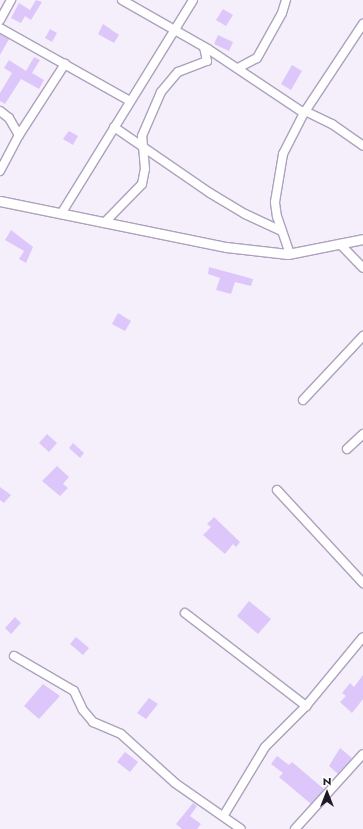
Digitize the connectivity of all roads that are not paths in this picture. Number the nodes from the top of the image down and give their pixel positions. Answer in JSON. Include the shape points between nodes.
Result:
{"nodes":[{"id":1,"x":12,"y":0,"type":"edge"},
{"id":2,"x":122,"y":0,"type":"edge"},
{"id":3,"x":193,"y":0,"type":"edge"},
{"id":4,"x":286,"y":0,"type":"edge"},
{"id":5,"x":0,"y":20,"type":"edge"},
{"id":6,"x":363,"y":24,"type":"edge"},
{"id":7,"x":0,"y":28,"type":"edge"},
{"id":8,"x":174,"y":30,"type":"junction"},
{"id":9,"x":204,"y":47,"type":"junction"},
{"id":10,"x":65,"y":64,"type":"junction"},
{"id":11,"x":238,"y":68,"type":"junction"},
{"id":12,"x":130,"y":101,"type":"junction"},
{"id":13,"x":0,"y":111,"type":"edge"},
{"id":14,"x":304,"y":112,"type":"junction"},
{"id":15,"x":114,"y":127,"type":"junction"},
{"id":16,"x":19,"y":135,"type":"junction"},
{"id":17,"x":143,"y":146,"type":"junction"},
{"id":18,"x":363,"y":146,"type":"edge"},
{"id":19,"x":0,"y":171,"type":"edge"},
{"id":20,"x":0,"y":201,"type":"edge"},
{"id":21,"x":61,"y":214,"type":"junction"},
{"id":22,"x":104,"y":223,"type":"junction"},
{"id":23,"x":281,"y":231,"type":"junction"},
{"id":24,"x":363,"y":239,"type":"edge"},
{"id":25,"x":340,"y":244,"type":"junction"},
{"id":26,"x":290,"y":254,"type":"junction"},
{"id":27,"x":363,"y":268,"type":"edge"},
{"id":28,"x":363,"y":336,"type":"edge"},
{"id":29,"x":303,"y":400,"type":"dead end"},
{"id":30,"x":363,"y":434,"type":"edge"},
{"id":31,"x":347,"y":449,"type":"dead end"},
{"id":32,"x":276,"y":490,"type":"dead end"},
{"id":33,"x":363,"y":583,"type":"edge"},
{"id":34,"x":185,"y":613,"type":"dead end"},
{"id":35,"x":363,"y":637,"type":"edge"},
{"id":36,"x":14,"y":656,"type":"dead end"},
{"id":37,"x":306,"y":706,"type":"junction"},
{"id":38,"x":363,"y":754,"type":"edge"},
{"id":39,"x":224,"y":815,"type":"junction"},
{"id":40,"x":241,"y":829,"type":"edge"},
{"id":41,"x":295,"y":829,"type":"edge"}],
"edges":[{"from":1,"to":5,"type":"street"},
{"from":2,"to":8,"type":"street"},
{"from":3,"to":8,"type":"street"},
{"from":4,"to":11,"type":"street","via":[[282,13],[257,58]]},
{"from":6,"to":14,"type":"street"},
{"from":7,"to":10,"type":"street"},
{"from":8,"to":9,"type":"street"},
{"from":8,"to":12,"type":"street"},
{"from":9,"to":11,"type":"street"},
{"from":9,"to":17,"type":"street","via":[[207,61],[178,72],[161,92],[142,136]]},
{"from":10,"to":12,"type":"street"},
{"from":10,"to":16,"type":"street"},
{"from":11,"to":14,"type":"street"},
{"from":12,"to":15,"type":"street"},
{"from":13,"to":16,"type":"street","via":[[9,118]]},
{"from":14,"to":18,"type":"street","via":[[332,124]]},
{"from":14,"to":23,"type":"street","via":[[284,154],[275,202]]},
{"from":15,"to":17,"type":"street"},
{"from":15,"to":21,"type":"street"},
{"from":16,"to":19,"type":"street"},
{"from":17,"to":22,"type":"street","via":[[145,169],[142,184]]},
{"from":17,"to":23,"type":"street","via":[[210,193]]},
{"from":20,"to":21,"type":"street"},
{"from":21,"to":22,"type":"street"},
{"from":22,"to":26,"type":"street","via":[[226,247]]},
{"from":23,"to":26,"type":"street"},
{"from":24,"to":25,"type":"street"},
{"from":25,"to":26,"type":"street"},
{"from":25,"to":27,"type":"street"},
{"from":28,"to":29,"type":"street"},
{"from":30,"to":31,"type":"street"},
{"from":32,"to":33,"type":"street"},
{"from":34,"to":37,"type":"street"},
{"from":35,"to":37,"type":"street"},
{"from":36,"to":39,"type":"street","via":[[74,691],[82,710],[93,722],[121,734],[175,783]]},
{"from":37,"to":39,"type":"street","via":[[265,747]]},
{"from":38,"to":41,"type":"street"},
{"from":39,"to":40,"type":"street"}]}
